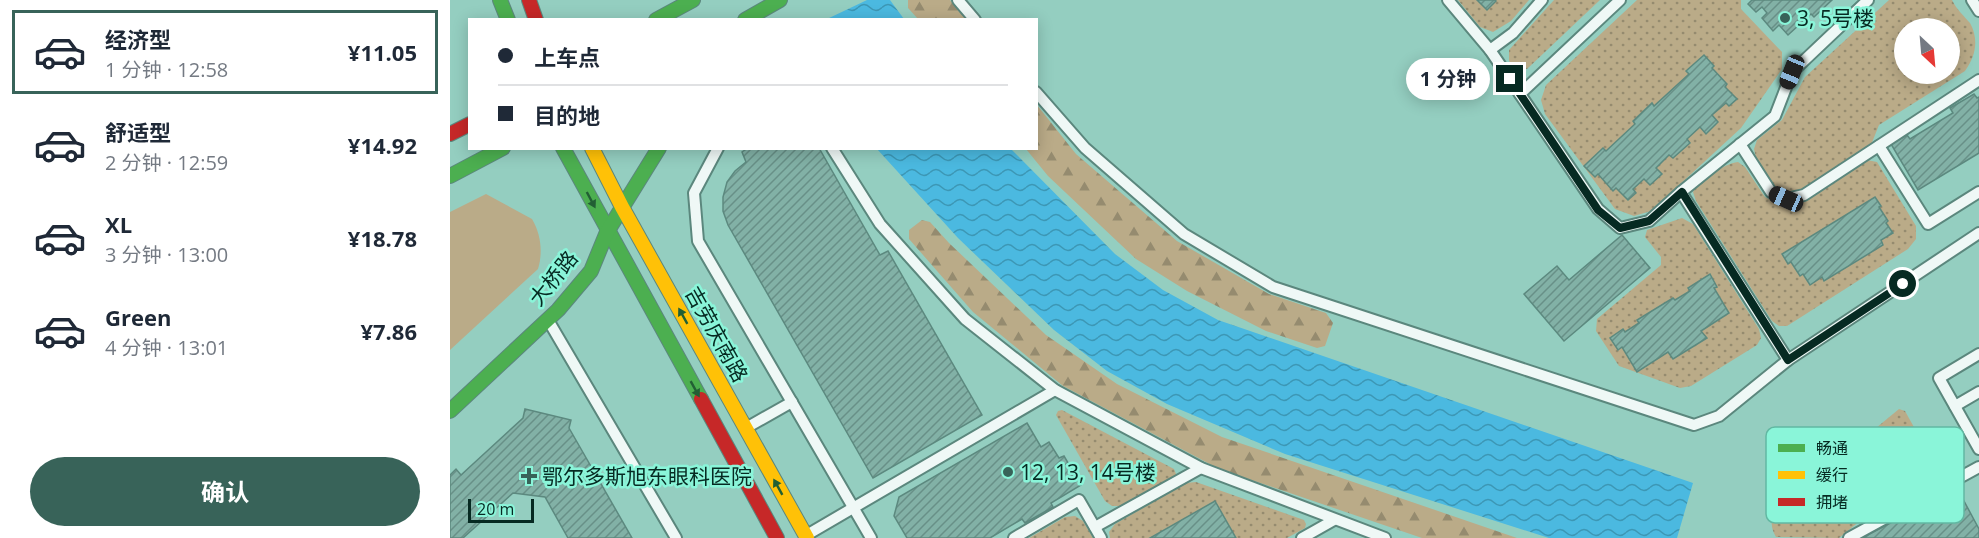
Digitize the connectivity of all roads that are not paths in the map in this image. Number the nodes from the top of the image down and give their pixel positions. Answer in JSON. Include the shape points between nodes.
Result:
{"nodes":[{"id":1,"x":500,"y":0,"type":"edge"},
{"id":2,"x":529,"y":0,"type":"edge"},
{"id":3,"x":693,"y":0,"type":"edge"},
{"id":4,"x":780,"y":0,"type":"edge"},
{"id":5,"x":958,"y":0,"type":"edge"},
{"id":6,"x":1448,"y":0,"type":"edge"},
{"id":7,"x":1542,"y":0,"type":"edge"},
{"id":8,"x":1620,"y":0,"type":"edge"},
{"id":9,"x":1868,"y":0,"type":"edge"},
{"id":10,"x":1972,"y":0,"type":"edge"},
{"id":11,"x":1979,"y":11,"type":"edge"},
{"id":12,"x":507,"y":18,"type":"edge"},
{"id":13,"x":535,"y":18,"type":"edge"},
{"id":14,"x":660,"y":18,"type":"edge"},
{"id":15,"x":750,"y":18,"type":"edge"},
{"id":16,"x":973,"y":18,"type":"edge"},
{"id":17,"x":1490,"y":50,"type":"junction"},
{"id":18,"x":1979,"y":81,"type":"edge"},
{"id":19,"x":1038,"y":94,"type":"edge"},
{"id":20,"x":1520,"y":94,"type":"junction"},
{"id":21,"x":468,"y":125,"type":"edge"},
{"id":22,"x":450,"y":134,"type":"edge"},
{"id":23,"x":1740,"y":144,"type":"junction"},
{"id":24,"x":1879,"y":146,"type":"junction"},
{"id":25,"x":499,"y":150,"type":"edge"},
{"id":26,"x":564,"y":150,"type":"edge"},
{"id":27,"x":593,"y":150,"type":"edge"},
{"id":28,"x":658,"y":150,"type":"edge"},
{"id":29,"x":717,"y":150,"type":"edge"},
{"id":30,"x":833,"y":150,"type":"edge"},
{"id":31,"x":450,"y":176,"type":"edge"},
{"id":32,"x":1682,"y":192,"type":"junction"},
{"id":33,"x":1979,"y":192,"type":"edge"},
{"id":34,"x":622,"y":207,"type":"junction"},
{"id":35,"x":608,"y":232,"type":"junction"},
{"id":36,"x":1979,"y":233,"type":"edge"},
{"id":37,"x":548,"y":319,"type":"junction"},
{"id":38,"x":1979,"y":354,"type":"edge"},
{"id":39,"x":1788,"y":360,"type":"junction"},
{"id":40,"x":1055,"y":390,"type":"junction"},
{"id":41,"x":1979,"y":392,"type":"edge"},
{"id":42,"x":792,"y":402,"type":"junction"},
{"id":43,"x":1955,"y":406,"type":"junction"},
{"id":44,"x":450,"y":411,"type":"edge"},
{"id":45,"x":746,"y":428,"type":"junction"},
{"id":46,"x":1979,"y":449,"type":"edge"},
{"id":47,"x":1979,"y":467,"type":"edge"},
{"id":48,"x":1201,"y":468,"type":"junction"},
{"id":49,"x":1964,"y":475,"type":"edge"},
{"id":50,"x":854,"y":508,"type":"junction"},
{"id":51,"x":1334,"y":520,"type":"junction"},
{"id":52,"x":1876,"y":523,"type":"edge"},
{"id":53,"x":1095,"y":527,"type":"junction"},
{"id":54,"x":806,"y":537,"type":"edge"},
{"id":55,"x":676,"y":538,"type":"edge"},
{"id":56,"x":777,"y":538,"type":"edge"},
{"id":57,"x":871,"y":538,"type":"edge"},
{"id":58,"x":1014,"y":538,"type":"edge"},
{"id":59,"x":1101,"y":538,"type":"edge"},
{"id":60,"x":1302,"y":538,"type":"edge"},
{"id":61,"x":1384,"y":538,"type":"edge"},
{"id":62,"x":1849,"y":538,"type":"edge"}],
"edges":[{"from":1,"to":12,"type":"main road"},
{"from":2,"to":13,"type":"main road"},
{"from":3,"to":14,"type":"main road"},
{"from":4,"to":15,"type":"main road"},
{"from":5,"to":16,"type":"lane"},
{"from":6,"to":17,"type":"lane"},
{"from":7,"to":17,"type":"lane","via":[[1513,33]]},
{"from":8,"to":20,"type":"lane"},
{"from":9,"to":23,"type":"lane","via":[[1792,72],[1774,116]]},
{"from":10,"to":11,"type":"lane"},
{"from":17,"to":20,"type":"lane"},
{"from":18,"to":24,"type":"lane"},
{"from":19,"to":39,"type":"lane","via":[[1085,148],[1184,234],[1273,287],[1694,425],[1719,416]]},
{"from":20,"to":32,"type":"lane","via":[[1598,210],[1620,228],[1649,221]]},
{"from":21,"to":22,"type":"main road"},
{"from":23,"to":24,"type":"lane","via":[[1771,192],[1786,199],[1804,195]]},
{"from":23,"to":32,"type":"lane"},
{"from":24,"to":33,"type":"lane","via":[[1928,224]]},
{"from":25,"to":31,"type":"main road"},
{"from":26,"to":35,"type":"main road","one_way":true},
{"from":27,"to":34,"type":"main road","name":"吉劳庆南路"},
{"from":28,"to":34,"type":"main road","name":"大桥路"},
{"from":29,"to":42,"type":"lane","via":[[694,193],[698,241]]},
{"from":30,"to":40,"type":"lane","via":[[880,224],[965,319]]},
{"from":32,"to":39,"type":"lane"},
{"from":34,"to":35,"type":"main road","name":"大桥路"},
{"from":45,"to":34,"type":"main road","name":"吉劳庆南路","one_way":true},
{"from":35,"to":37,"type":"main road","name":"大桥路","via":[[591,271]]},
{"from":35,"to":56,"type":"main road","one_way":true},
{"from":36,"to":39,"type":"lane"},
{"from":37,"to":44,"type":"main road","name":"大桥路"},
{"from":37,"to":55,"type":"lane"},
{"from":38,"to":43,"type":"lane","via":[[1939,378]]},
{"from":40,"to":48,"type":"lane"},
{"from":40,"to":50,"type":"lane"},
{"from":41,"to":43,"type":"lane"},
{"from":42,"to":45,"type":"lane"},
{"from":42,"to":50,"type":"lane"},
{"from":43,"to":46,"type":"lane"},
{"from":54,"to":45,"type":"main road","name":"吉劳庆南路","one_way":true},
{"from":47,"to":49,"type":"lane"},
{"from":48,"to":51,"type":"lane"},
{"from":48,"to":53,"type":"lane"},
{"from":50,"to":54,"type":"lane"},
{"from":50,"to":57,"type":"lane"},
{"from":51,"to":60,"type":"lane"},
{"from":51,"to":61,"type":"lane"},
{"from":52,"to":62,"type":"lane"},
{"from":53,"to":58,"type":"lane","via":[[1079,500]]},
{"from":53,"to":59,"type":"lane"}]}
